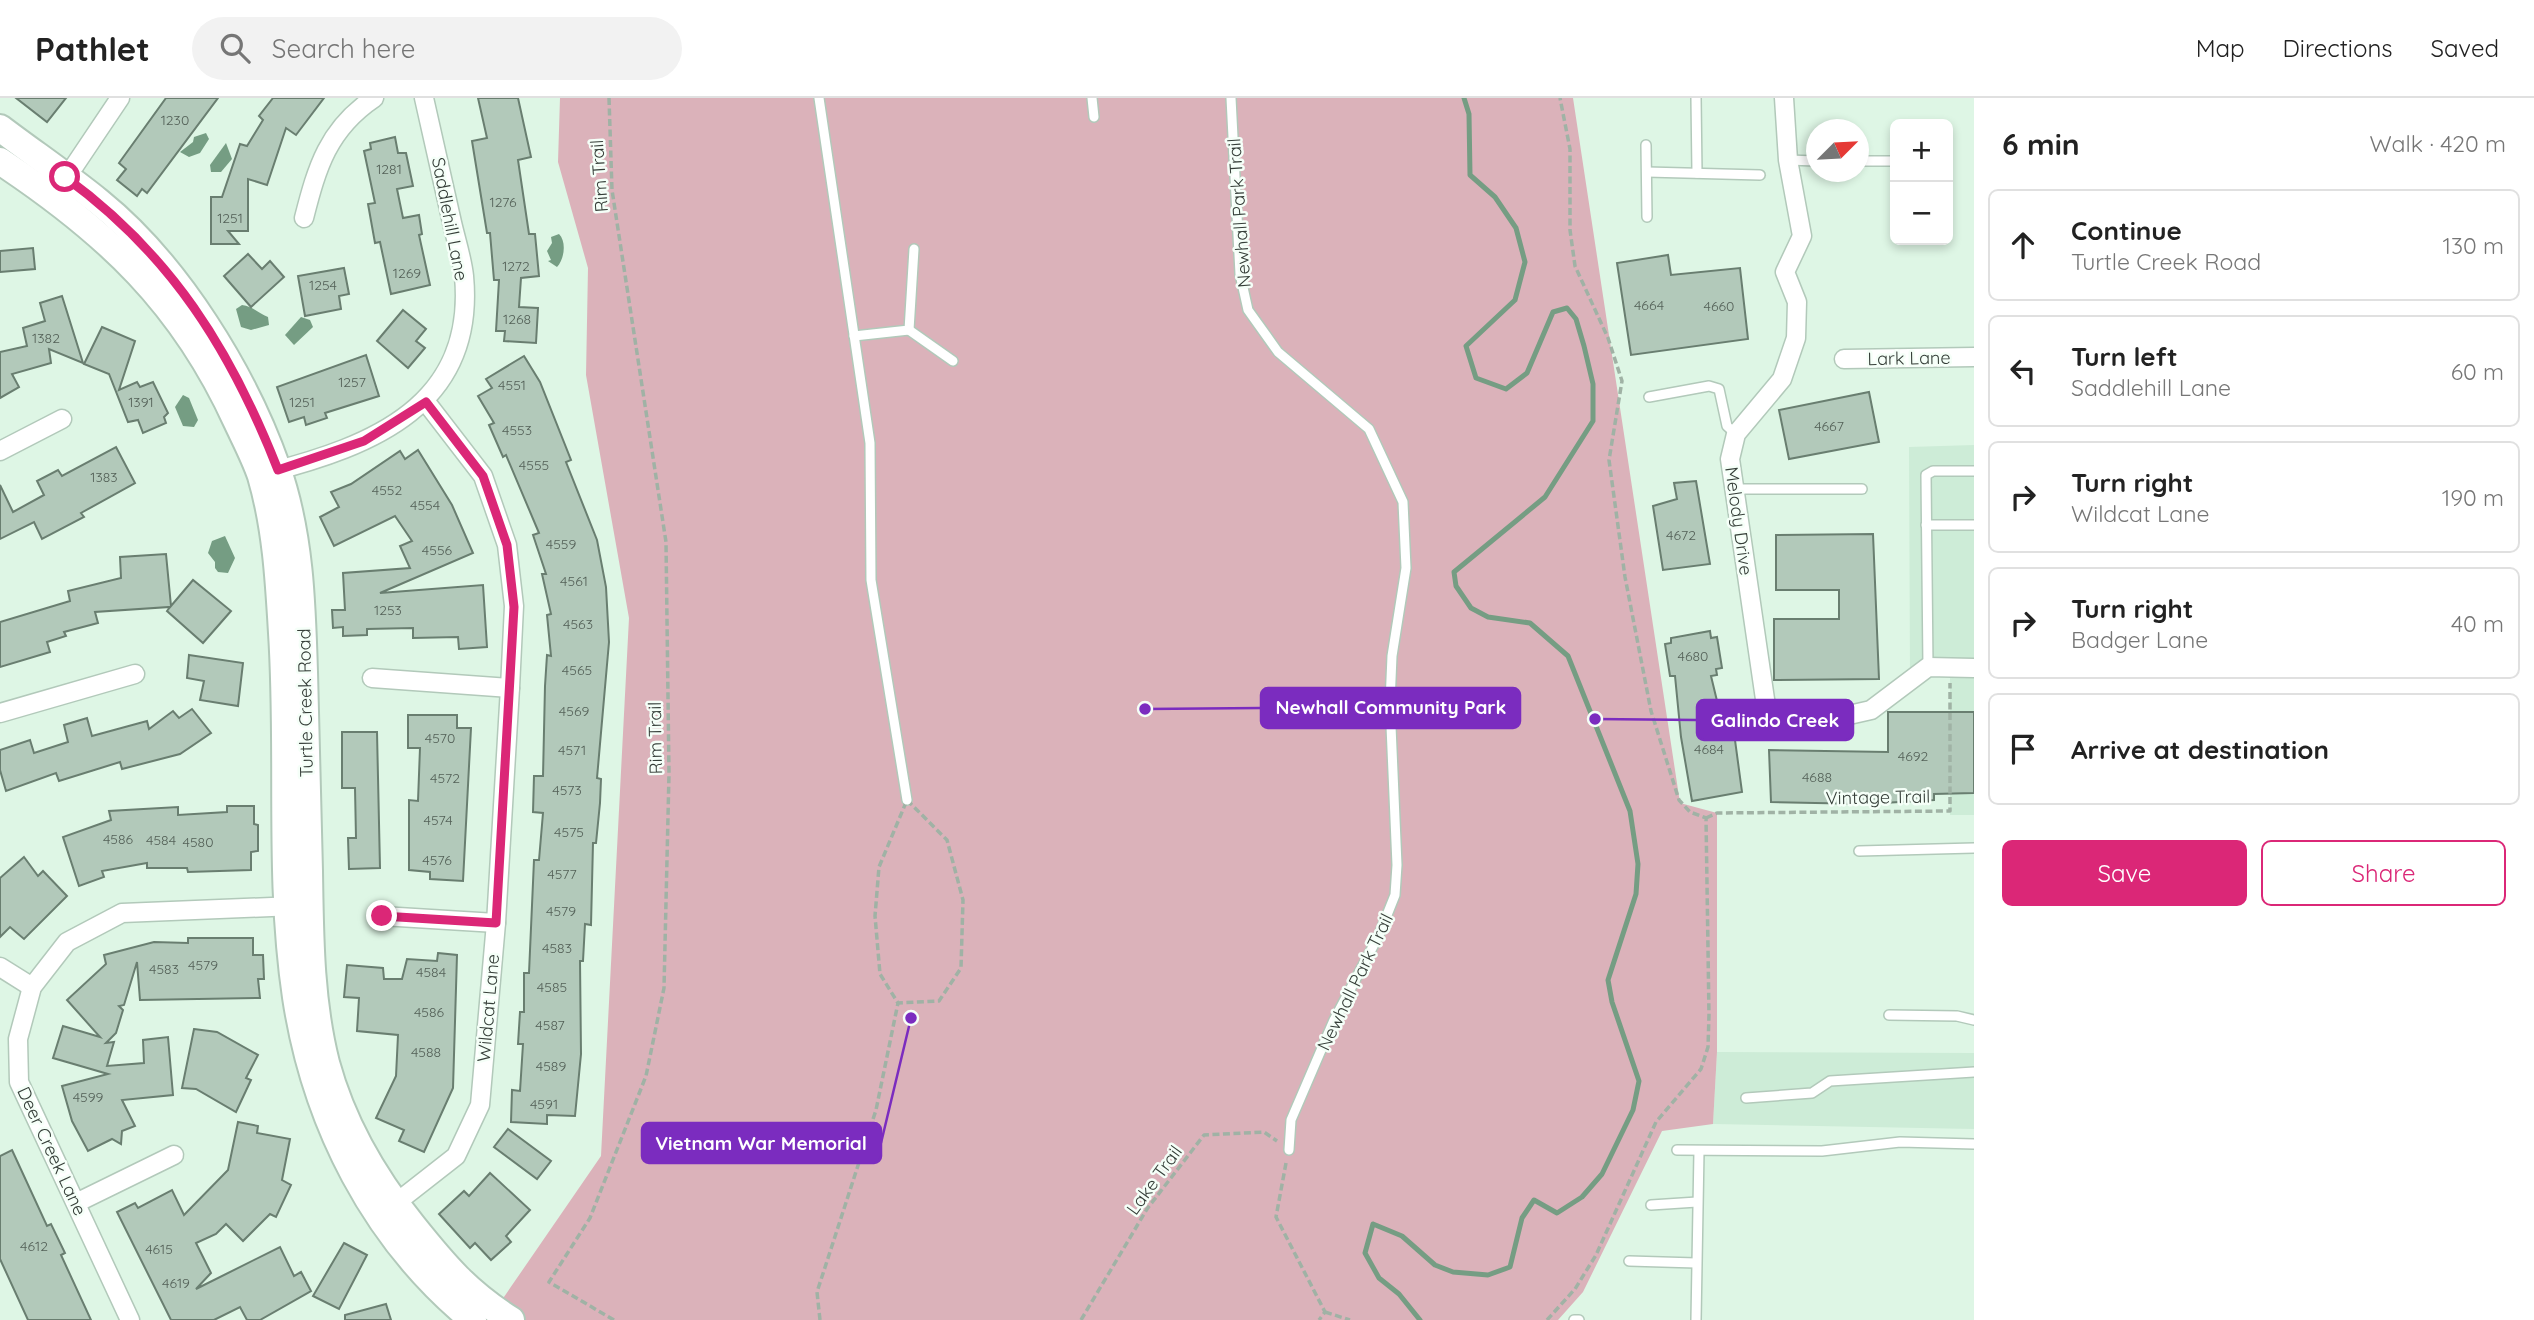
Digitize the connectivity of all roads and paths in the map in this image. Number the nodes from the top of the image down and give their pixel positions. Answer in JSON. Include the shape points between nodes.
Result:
{"nodes":[{"id":1,"x":120,"y":98,"type":"edge"},
{"id":2,"x":374,"y":98,"type":"edge"},
{"id":3,"x":424,"y":98,"type":"edge"},
{"id":4,"x":609,"y":98,"type":"edge"},
{"id":5,"x":819,"y":98,"type":"edge"},
{"id":6,"x":1092,"y":98,"type":"edge"},
{"id":7,"x":1231,"y":98,"type":"edge"},
{"id":8,"x":1560,"y":98,"type":"edge"},
{"id":9,"x":1696,"y":98,"type":"edge"},
{"id":10,"x":1784,"y":98,"type":"edge"},
{"id":11,"x":1094,"y":117,"type":"dead end"},
{"id":12,"x":0,"y":128,"type":"edge"},
{"id":13,"x":1646,"y":145,"type":"dead end"},
{"id":14,"x":1788,"y":160,"type":"junction"},
{"id":15,"x":1806,"y":160,"type":"edge"},
{"id":16,"x":1869,"y":161,"type":"edge"},
{"id":17,"x":1890,"y":161,"type":"edge"},
{"id":18,"x":0,"y":162,"type":"edge"},
{"id":19,"x":1647,"y":172,"type":"junction"},
{"id":20,"x":1697,"y":173,"type":"junction"},
{"id":21,"x":1760,"y":175,"type":"dead end"},
{"id":22,"x":57,"y":186,"type":"junction"},
{"id":23,"x":1647,"y":217,"type":"dead end"},
{"id":24,"x":304,"y":218,"type":"dead end"},
{"id":25,"x":914,"y":249,"type":"dead end"},
{"id":26,"x":909,"y":330,"type":"junction"},
{"id":27,"x":854,"y":336,"type":"junction"},
{"id":28,"x":1974,"y":357,"type":"edge"},
{"id":29,"x":1844,"y":359,"type":"dead end"},
{"id":30,"x":953,"y":361,"type":"dead end"},
{"id":31,"x":1649,"y":397,"type":"dead end"},
{"id":32,"x":426,"y":402,"type":"junction"},
{"id":33,"x":62,"y":419,"type":"dead end"},
{"id":34,"x":1736,"y":434,"type":"junction"},
{"id":35,"x":0,"y":451,"type":"edge"},
{"id":36,"x":1974,"y":471,"type":"edge"},
{"id":37,"x":269,"y":473,"type":"junction"},
{"id":38,"x":1734,"y":489,"type":"junction"},
{"id":39,"x":1863,"y":489,"type":"dead end"},
{"id":40,"x":1926,"y":525,"type":"junction"},
{"id":41,"x":1974,"y":525,"type":"edge"},
{"id":42,"x":1928,"y":667,"type":"junction"},
{"id":43,"x":1950,"y":667,"type":"junction"},
{"id":44,"x":1974,"y":668,"type":"edge"},
{"id":45,"x":135,"y":674,"type":"dead end"},
{"id":46,"x":372,"y":678,"type":"dead end"},
{"id":47,"x":510,"y":688,"type":"junction"},
{"id":48,"x":0,"y":713,"type":"edge"},
{"id":49,"x":907,"y":800,"type":"junction"},
{"id":50,"x":1706,"y":818,"type":"junction"},
{"id":51,"x":1974,"y":848,"type":"edge"},
{"id":52,"x":1859,"y":851,"type":"dead end"},
{"id":53,"x":299,"y":906,"type":"junction"},
{"id":54,"x":382,"y":916,"type":"dead end"},
{"id":55,"x":496,"y":923,"type":"junction"},
{"id":56,"x":0,"y":967,"type":"edge"},
{"id":57,"x":32,"y":987,"type":"junction"},
{"id":58,"x":898,"y":1003,"type":"junction"},
{"id":59,"x":1889,"y":1015,"type":"dead end"},
{"id":60,"x":1974,"y":1020,"type":"edge"},
{"id":61,"x":1974,"y":1072,"type":"edge"},
{"id":62,"x":1746,"y":1098,"type":"dead end"},
{"id":63,"x":1974,"y":1144,"type":"edge"},
{"id":64,"x":1289,"y":1150,"type":"junction"},
{"id":65,"x":1677,"y":1150,"type":"dead end"},
{"id":66,"x":1699,"y":1150,"type":"junction"},
{"id":67,"x":174,"y":1155,"type":"dead end"},
{"id":68,"x":1697,"y":1202,"type":"junction"},
{"id":69,"x":76,"y":1203,"type":"junction"},
{"id":70,"x":1651,"y":1205,"type":"dead end"},
{"id":71,"x":386,"y":1211,"type":"junction"},
{"id":72,"x":1629,"y":1261,"type":"dead end"},
{"id":73,"x":1696,"y":1263,"type":"junction"},
{"id":74,"x":1325,"y":1312,"type":"junction"},
{"id":75,"x":130,"y":1320,"type":"edge"},
{"id":76,"x":472,"y":1320,"type":"edge"},
{"id":77,"x":511,"y":1320,"type":"edge"},
{"id":78,"x":614,"y":1320,"type":"edge"},
{"id":79,"x":820,"y":1320,"type":"edge"},
{"id":80,"x":1081,"y":1320,"type":"edge"},
{"id":81,"x":1319,"y":1320,"type":"edge"},
{"id":82,"x":1350,"y":1320,"type":"edge"},
{"id":83,"x":1547,"y":1320,"type":"edge"},
{"id":84,"x":1696,"y":1320,"type":"edge"}],
"edges":[{"from":1,"to":22,"type":"street"},
{"from":2,"to":24,"type":"street","via":[[350,114],[317,166]]},
{"from":3,"to":32,"type":"street","name":"Saddlehill Lane","via":[[464,275],[464,324],[451,365]]},
{"from":4,"to":78,"type":"path","name":"Rim Trail","via":[[612,190],[666,542],[669,774],[664,988],[646,1076],[590,1218],[549,1282]]},
{"from":5,"to":27,"type":"lane"},
{"from":6,"to":11,"type":"lane"},
{"from":7,"to":64,"type":"lane","name":"Newhall Park Trail","via":[[1240,274],[1248,310],[1278,352],[1369,429],[1403,502],[1406,568],[1392,656],[1390,703],[1395,895],[1297,1107]]},
{"from":8,"to":50,"type":"path","via":[[1570,149],[1575,266],[1622,381],[1609,460],[1643,677],[1679,800],[1690,812]]},
{"from":9,"to":20,"type":"lane"},
{"from":10,"to":14,"type":"street"},
{"from":12,"to":22,"type":"street","name":"Turtle Creek Road"},
{"from":13,"to":19,"type":"lane"},
{"from":14,"to":15,"type":"lane"},
{"from":14,"to":34,"type":"street","via":[[1802,236],[1786,272],[1797,302],[1796,338],[1782,379]]},
{"from":16,"to":17,"type":"lane"},
{"from":18,"to":22,"type":"street","name":"Turtle Creek Road"},
{"from":19,"to":20,"type":"lane"},
{"from":19,"to":23,"type":"lane"},
{"from":20,"to":21,"type":"lane"},
{"from":22,"to":37,"type":"street","name":"Turtle Creek Road","via":[[170,309],[219,383]]},
{"from":25,"to":26,"type":"lane"},
{"from":26,"to":27,"type":"lane"},
{"from":26,"to":30,"type":"lane"},
{"from":27,"to":49,"type":"lane","via":[[870,443],[871,580]]},
{"from":28,"to":29,"type":"street","name":"Lark Lane"},
{"from":31,"to":34,"type":"lane","via":[[1709,386],[1718,390],[1727,426]]},
{"from":32,"to":37,"type":"street","name":"Saddlehill Lane","via":[[364,441]]},
{"from":32,"to":47,"type":"street","name":"Wildcat Lane","via":[[483,476],[507,545],[514,607]]},
{"from":33,"to":35,"type":"street"},
{"from":34,"to":38,"type":"street","name":"Melody Drive","via":[[1730,459]]},
{"from":36,"to":40,"type":"lane","via":[[1926,475]]},
{"from":37,"to":53,"type":"street","name":"Turtle Creek Road"},
{"from":38,"to":39,"type":"lane"},
{"from":38,"to":42,"type":"street","name":"Melody Drive","via":[[1766,706],[1778,711],[1849,715],[1871,710]]},
{"from":40,"to":41,"type":"lane"},
{"from":40,"to":42,"type":"lane"},
{"from":42,"to":43,"type":"street"},
{"from":43,"to":44,"type":"street"},
{"from":43,"to":50,"type":"path","name":"Vintage Trail","via":[[1950,811],[1717,813]]},
{"from":45,"to":48,"type":"street"},
{"from":46,"to":47,"type":"street"},
{"from":47,"to":55,"type":"street","name":"Wildcat Lane"},
{"from":49,"to":58,"type":"path","via":[[879,867],[875,916],[880,974]]},
{"from":49,"to":58,"type":"path","via":[[947,840],[963,900],[961,968],[939,1001]]},
{"from":50,"to":83,"type":"path","via":[[1708,1047],[1701,1069],[1656,1122],[1586,1272]]},
{"from":51,"to":52,"type":"lane"},
{"from":53,"to":57,"type":"street","name":"Deer Creek Lane","via":[[122,913],[66,942]]},
{"from":53,"to":71,"type":"street","name":"Turtle Creek Road","via":[[296,996],[314,1084],[336,1139]]},
{"from":54,"to":55,"type":"street"},
{"from":55,"to":71,"type":"street","name":"Wildcat Lane","via":[[480,1105],[456,1156]]},
{"from":56,"to":57,"type":"street"},
{"from":57,"to":69,"type":"street","name":"Deer Creek Lane","via":[[18,1039],[19,1082]]},
{"from":58,"to":79,"type":"path","via":[[876,1110],[817,1292]]},
{"from":59,"to":60,"type":"lane"},
{"from":61,"to":62,"type":"lane","via":[[1830,1081],[1812,1093]]},
{"from":63,"to":66,"type":"lane","via":[[1900,1142],[1822,1151]]},
{"from":64,"to":74,"type":"path","via":[[1276,1217]]},
{"from":64,"to":80,"type":"path","name":"Lake Trail","via":[[1264,1132],[1204,1135],[1147,1209]]},
{"from":65,"to":66,"type":"lane"},
{"from":66,"to":68,"type":"lane"},
{"from":67,"to":69,"type":"street"},
{"from":68,"to":70,"type":"lane"},
{"from":68,"to":73,"type":"lane"},
{"from":69,"to":75,"type":"street","name":"Deer Creek Lane"},
{"from":71,"to":76,"type":"street","name":"Turtle Creek Road","via":[[422,1275]]},
{"from":71,"to":77,"type":"street","name":"Turtle Creek Road","via":[[460,1283]]},
{"from":72,"to":73,"type":"lane"},
{"from":73,"to":84,"type":"lane"},
{"from":74,"to":81,"type":"path"},
{"from":74,"to":82,"type":"path"}]}
